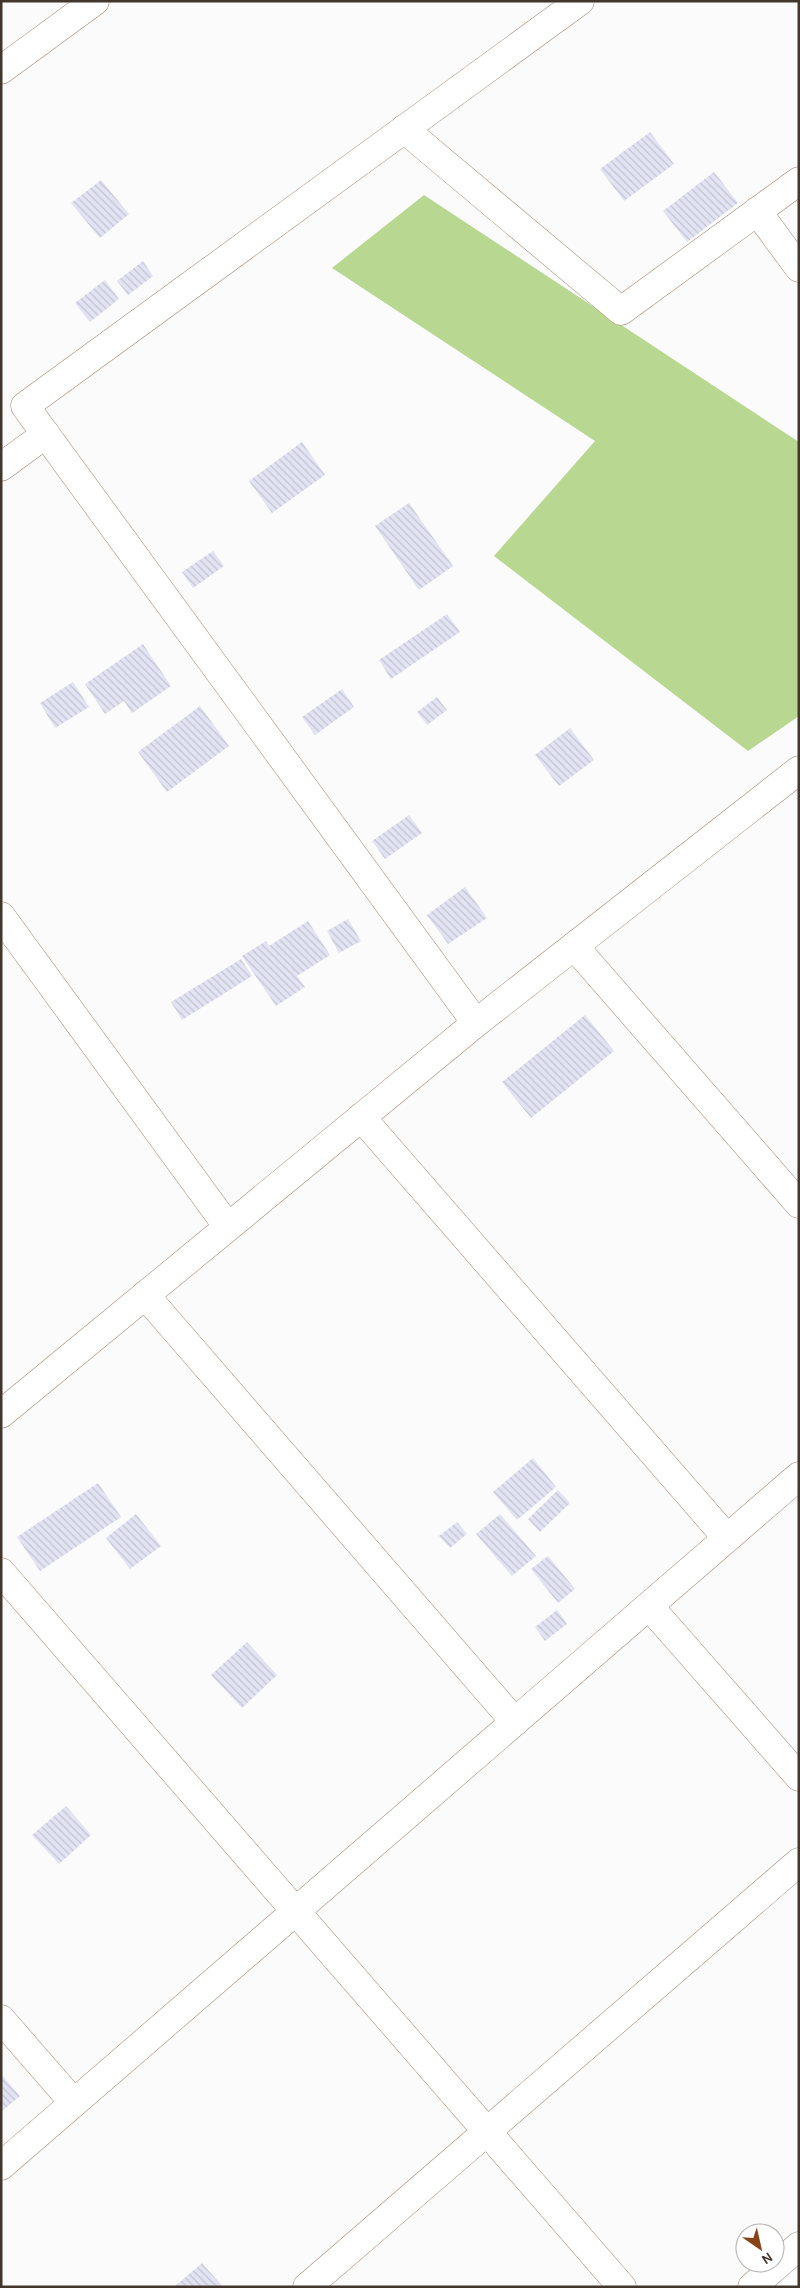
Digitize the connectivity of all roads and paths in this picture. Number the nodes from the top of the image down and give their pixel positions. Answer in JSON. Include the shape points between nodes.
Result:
{"nodes":[{"id":1,"x":95,"y":1,"type":"edge"},
{"id":2,"x":580,"y":1,"type":"edge"},
{"id":3,"x":1,"y":70,"type":"edge"},
{"id":4,"x":404,"y":129,"type":"junction"},
{"id":5,"x":799,"y":181,"type":"edge"},
{"id":6,"x":758,"y":211,"type":"junction"},
{"id":7,"x":799,"y":268,"type":"edge"},
{"id":8,"x":46,"y":434,"type":"junction"},
{"id":9,"x":1,"y":467,"type":"edge"},
{"id":10,"x":799,"y":770,"type":"edge"},
{"id":11,"x":1,"y":916,"type":"edge"},
{"id":12,"x":574,"y":946,"type":"junction"},
{"id":13,"x":476,"y":1023,"type":"junction"},
{"id":14,"x":361,"y":1117,"type":"junction"},
{"id":15,"x":799,"y":1204,"type":"edge"},
{"id":16,"x":228,"y":1227,"type":"junction"},
{"id":17,"x":145,"y":1295,"type":"junction"},
{"id":18,"x":1,"y":1414,"type":"edge"},
{"id":19,"x":799,"y":1476,"type":"edge"},
{"id":20,"x":727,"y":1538,"type":"junction"},
{"id":21,"x":1,"y":1572,"type":"edge"},
{"id":22,"x":649,"y":1606,"type":"junction"},
{"id":23,"x":515,"y":1722,"type":"junction"},
{"id":24,"x":799,"y":1777,"type":"edge"},
{"id":25,"x":799,"y":1862,"type":"edge"},
{"id":26,"x":296,"y":1911,"type":"junction"},
{"id":27,"x":1,"y":2019,"type":"edge"},
{"id":28,"x":74,"y":2103,"type":"junction"},
{"id":29,"x":487,"y":2131,"type":"junction"},
{"id":30,"x":1,"y":2166,"type":"edge"},
{"id":31,"x":799,"y":2246,"type":"edge"},
{"id":32,"x":307,"y":2287,"type":"edge"},
{"id":33,"x":622,"y":2287,"type":"edge"},
{"id":34,"x":752,"y":2287,"type":"edge"}],
"edges":[{"from":1,"to":3,"type":"street"},
{"from":2,"to":4,"type":"street"},
{"from":4,"to":6,"type":"street","via":[[620,311]]},
{"from":4,"to":8,"type":"street","via":[[25,406]]},
{"from":5,"to":6,"type":"street"},
{"from":6,"to":7,"type":"street"},
{"from":8,"to":9,"type":"street"},
{"from":8,"to":13,"type":"street"},
{"from":10,"to":12,"type":"street"},
{"from":11,"to":16,"type":"street"},
{"from":12,"to":13,"type":"street"},
{"from":12,"to":15,"type":"street"},
{"from":13,"to":14,"type":"street"},
{"from":14,"to":16,"type":"street"},
{"from":14,"to":20,"type":"street"},
{"from":16,"to":17,"type":"street"},
{"from":17,"to":18,"type":"street"},
{"from":17,"to":23,"type":"street"},
{"from":19,"to":20,"type":"street"},
{"from":20,"to":22,"type":"street"},
{"from":21,"to":26,"type":"street"},
{"from":22,"to":23,"type":"street"},
{"from":22,"to":24,"type":"street"},
{"from":23,"to":26,"type":"street"},
{"from":25,"to":29,"type":"street"},
{"from":26,"to":28,"type":"street"},
{"from":26,"to":29,"type":"street"},
{"from":27,"to":28,"type":"street"},
{"from":28,"to":30,"type":"street"},
{"from":29,"to":32,"type":"street"},
{"from":29,"to":33,"type":"street"},
{"from":31,"to":34,"type":"street"}]}
